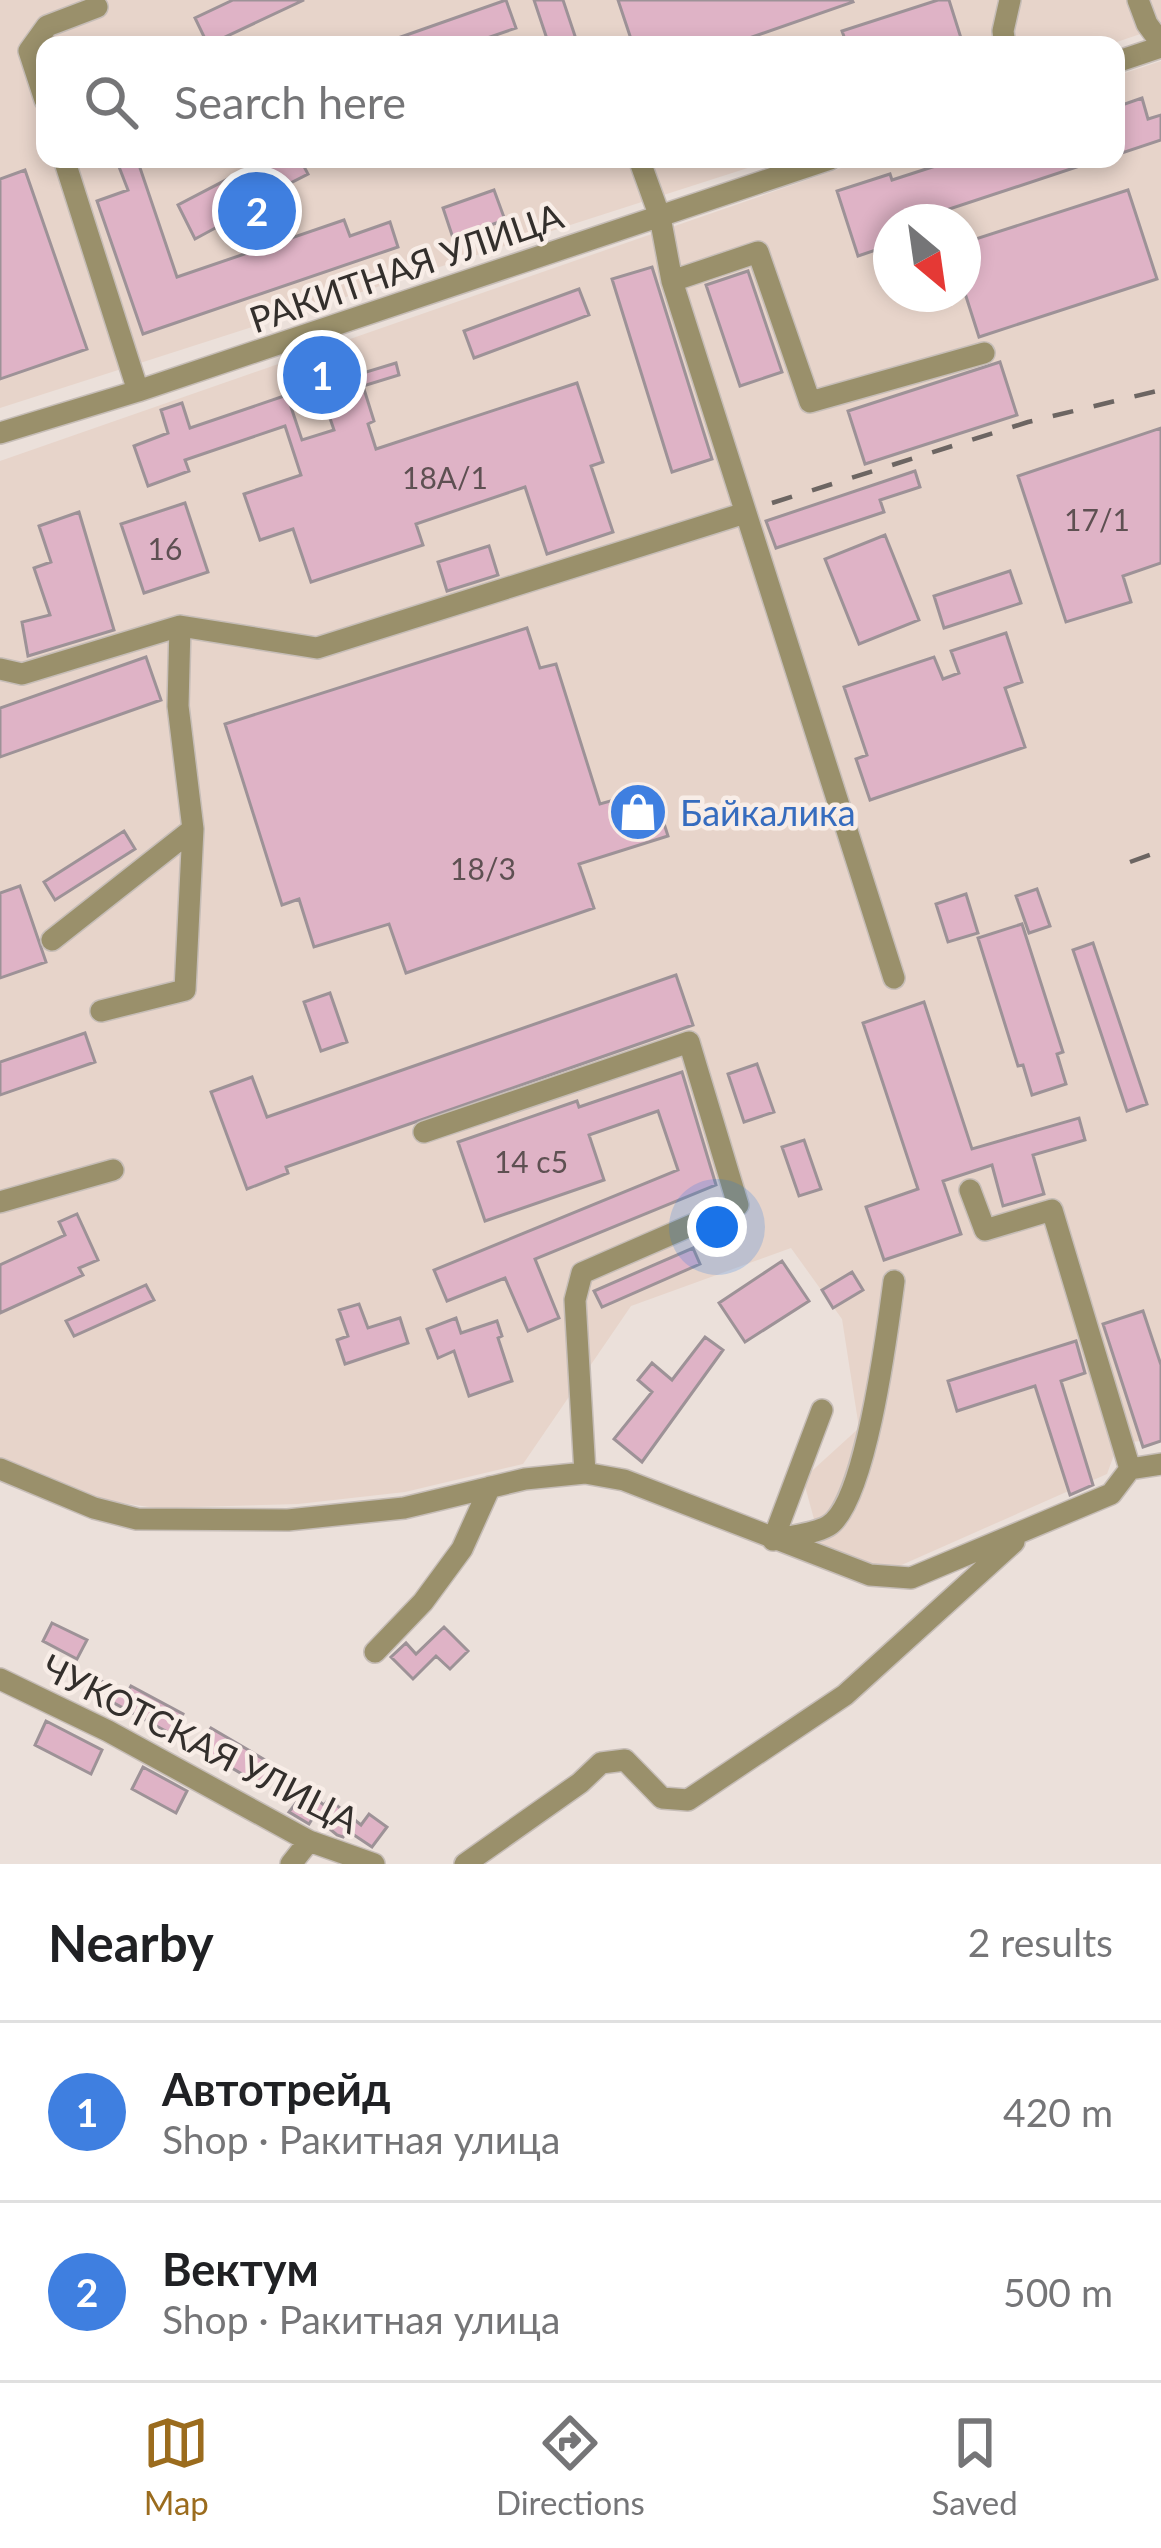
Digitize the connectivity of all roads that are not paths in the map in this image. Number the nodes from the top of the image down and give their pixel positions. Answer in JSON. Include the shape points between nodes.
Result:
{"nodes":[{"id":1,"x":1010,"y":0,"type":"edge"},
{"id":2,"x":1138,"y":0,"type":"edge"},
{"id":3,"x":97,"y":7,"type":"dead end"},
{"id":4,"x":40,"y":36,"type":"edge"},
{"id":5,"x":1004,"y":36,"type":"edge"},
{"id":6,"x":36,"y":41,"type":"edge"},
{"id":7,"x":1161,"y":45,"type":"edge"},
{"id":8,"x":1125,"y":59,"type":"edge"},
{"id":9,"x":36,"y":72,"type":"edge"},
{"id":10,"x":67,"y":168,"type":"edge"},
{"id":11,"x":642,"y":168,"type":"edge"},
{"id":12,"x":804,"y":168,"type":"edge"},
{"id":13,"x":660,"y":217,"type":"junction"},
{"id":14,"x":672,"y":280,"type":"junction"},
{"id":15,"x":984,"y":353,"type":"dead end"},
{"id":16,"x":138,"y":392,"type":"junction"},
{"id":17,"x":0,"y":433,"type":"edge"},
{"id":18,"x":745,"y":513,"type":"junction"},
{"id":19,"x":180,"y":626,"type":"junction"},
{"id":20,"x":0,"y":669,"type":"edge"},
{"id":21,"x":193,"y":829,"type":"junction"},
{"id":22,"x":52,"y":940,"type":"dead end"},
{"id":23,"x":894,"y":978,"type":"dead end"},
{"id":24,"x":101,"y":1011,"type":"dead end"},
{"id":25,"x":424,"y":1132,"type":"dead end"},
{"id":26,"x":113,"y":1170,"type":"dead end"},
{"id":27,"x":970,"y":1190,"type":"dead end"},
{"id":28,"x":0,"y":1202,"type":"edge"},
{"id":29,"x":894,"y":1281,"type":"dead end"},
{"id":30,"x":822,"y":1410,"type":"dead end"},
{"id":31,"x":1161,"y":1464,"type":"edge"},
{"id":32,"x":0,"y":1469,"type":"edge"},
{"id":33,"x":1130,"y":1469,"type":"junction"},
{"id":34,"x":585,"y":1473,"type":"junction"},
{"id":35,"x":490,"y":1487,"type":"junction"},
{"id":36,"x":1028,"y":1529,"type":"junction"},
{"id":37,"x":772,"y":1540,"type":"junction"},
{"id":38,"x":375,"y":1652,"type":"dead end"},
{"id":39,"x":0,"y":1679,"type":"edge"},
{"id":40,"x":309,"y":1841,"type":"junction"},
{"id":41,"x":291,"y":1864,"type":"edge"},
{"id":42,"x":374,"y":1864,"type":"edge"},
{"id":43,"x":465,"y":1864,"type":"edge"}],
"edges":[{"from":1,"to":5,"type":"street"},
{"from":2,"to":7,"type":"street"},
{"from":3,"to":4,"type":"street"},
{"from":6,"to":9,"type":"street","via":[[29,51]]},
{"from":7,"to":8,"type":"street"},
{"from":10,"to":16,"type":"street"},
{"from":11,"to":13,"type":"street"},
{"from":12,"to":13,"type":"street","name":"РАКИТНАЯ УЛИЦА"},
{"from":13,"to":14,"type":"street"},
{"from":13,"to":16,"type":"street","name":"РАКИТНАЯ УЛИЦА"},
{"from":14,"to":15,"type":"street","via":[[758,252],[810,402]]},
{"from":14,"to":18,"type":"street"},
{"from":16,"to":17,"type":"street","name":"РАКИТНАЯ УЛИЦА"},
{"from":18,"to":19,"type":"street","via":[[317,648]]},
{"from":18,"to":23,"type":"street"},
{"from":19,"to":20,"type":"street","via":[[22,674]]},
{"from":19,"to":21,"type":"street","via":[[178,706]]},
{"from":21,"to":22,"type":"street"},
{"from":21,"to":24,"type":"street","via":[[185,990]]},
{"from":25,"to":34,"type":"street","via":[[689,1042],[738,1205],[582,1273],[575,1300]]},
{"from":26,"to":28,"type":"street"},
{"from":27,"to":33,"type":"street","via":[[985,1230],[1052,1210]]},
{"from":29,"to":37,"type":"street","via":[[866,1448],[843,1509],[830,1525]]},
{"from":30,"to":37,"type":"street"},
{"from":31,"to":33,"type":"street"},
{"from":32,"to":35,"type":"street","via":[[137,1519],[288,1520],[404,1508]]},
{"from":33,"to":36,"type":"street","via":[[1111,1494]]},
{"from":34,"to":35,"type":"street"},
{"from":34,"to":37,"type":"street","via":[[624,1480]]},
{"from":35,"to":38,"type":"street","via":[[462,1549]]},
{"from":36,"to":37,"type":"street","via":[[911,1578],[870,1575]]},
{"from":36,"to":43,"type":"street","via":[[845,1695],[688,1800],[662,1798],[625,1760],[602,1763]]},
{"from":39,"to":40,"type":"street","name":"ЧУКОТСКАЯ УЛИЦА"},
{"from":40,"to":41,"type":"street"},
{"from":40,"to":42,"type":"street","name":"ЧУКОТСКАЯ УЛИЦА"}]}
